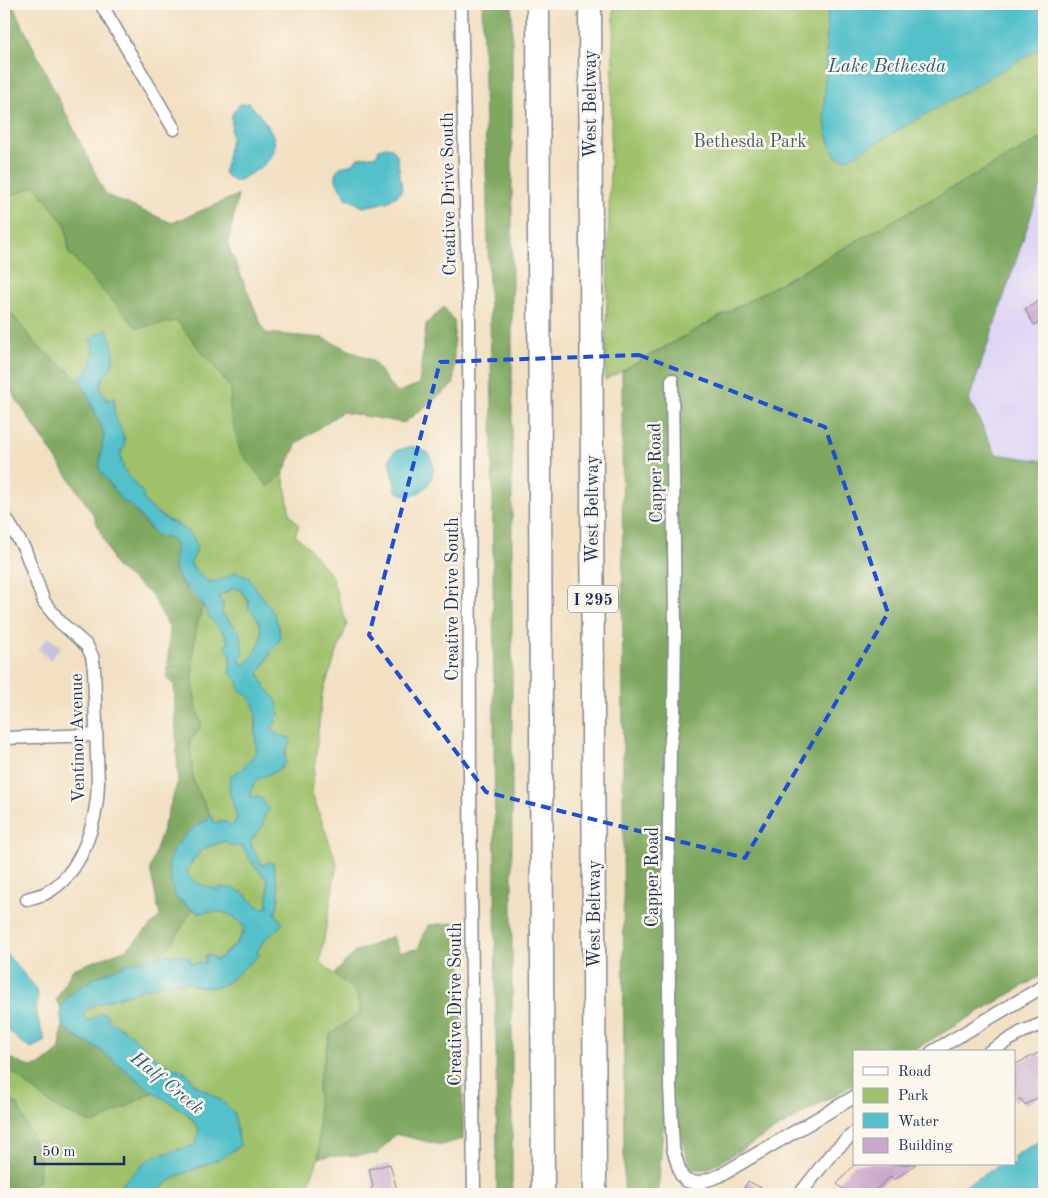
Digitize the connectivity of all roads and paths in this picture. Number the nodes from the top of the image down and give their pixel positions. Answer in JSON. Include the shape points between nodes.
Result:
{"nodes":[{"id":1,"x":101,"y":4,"type":"edge"},
{"id":2,"x":461,"y":4,"type":"edge"},
{"id":3,"x":538,"y":4,"type":"edge"},
{"id":4,"x":590,"y":4,"type":"edge"},
{"id":5,"x":174,"y":129,"type":"dead end"},
{"id":6,"x":672,"y":380,"type":"dead end"},
{"id":7,"x":4,"y":515,"type":"edge"},
{"id":8,"x":95,"y":736,"type":"junction"},
{"id":9,"x":4,"y":738,"type":"edge"},
{"id":10,"x":28,"y":899,"type":"dead end"},
{"id":11,"x":1044,"y":986,"type":"edge"},
{"id":12,"x":1044,"y":1023,"type":"edge"},
{"id":13,"x":935,"y":1050,"type":"edge"},
{"id":14,"x":992,"y":1050,"type":"edge"},
{"id":15,"x":853,"y":1098,"type":"edge"},
{"id":16,"x":853,"y":1134,"type":"edge"},
{"id":17,"x":474,"y":1194,"type":"edge"},
{"id":18,"x":543,"y":1194,"type":"edge"},
{"id":19,"x":596,"y":1194,"type":"edge"},
{"id":20,"x":800,"y":1194,"type":"edge"}],
"edges":[{"from":1,"to":5,"type":"street"},
{"from":2,"to":17,"type":"street","name":"Creative Drive South","via":[[468,288]]},
{"from":3,"to":18,"type":"highway"},
{"from":4,"to":19,"type":"highway","name":"West Beltway","number":"I 295"},
{"from":6,"to":15,"type":"street","name":"Capper Road","via":[[675,625],[674,714],[670,747],[670,1087],[673,1149],[681,1175],[686,1181],[698,1183],[719,1176]]},
{"from":7,"to":8,"type":"street","name":"Ventinor Avenue","via":[[24,550],[44,602],[60,622],[83,641],[92,656]]},
{"from":8,"to":9,"type":"street"},
{"from":8,"to":10,"type":"street","name":"Ventinor Avenue","via":[[97,803],[92,827],[82,851],[57,884]]},
{"from":11,"to":13,"type":"street"},
{"from":12,"to":14,"type":"street"},
{"from":16,"to":20,"type":"street","via":[[831,1154]]}]}
